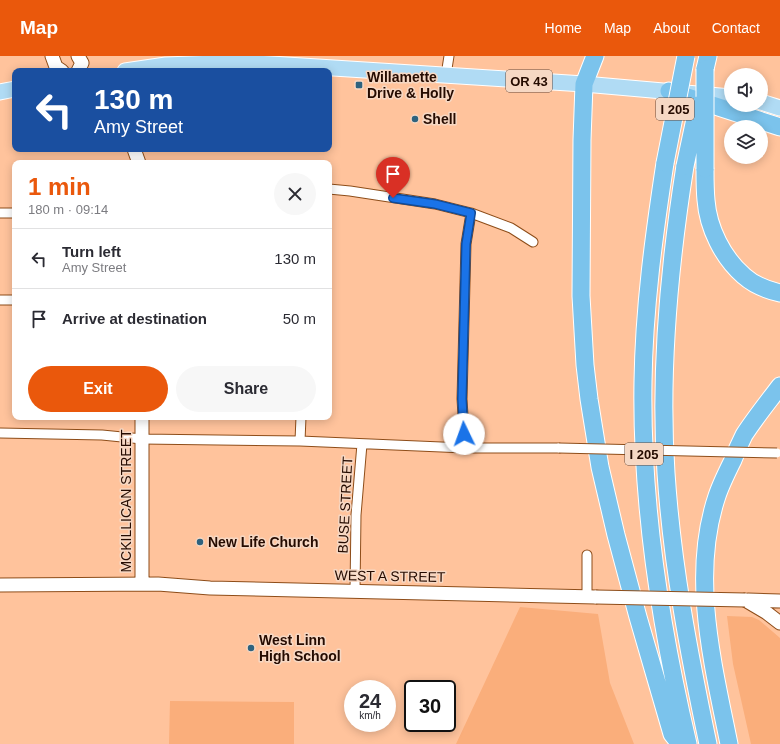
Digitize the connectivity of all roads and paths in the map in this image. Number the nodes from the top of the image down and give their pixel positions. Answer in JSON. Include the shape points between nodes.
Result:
{"nodes":[{"id":1,"x":52,"y":56,"type":"edge"},
{"id":2,"x":78,"y":56,"type":"edge"},
{"id":3,"x":449,"y":56,"type":"edge"},
{"id":4,"x":595,"y":56,"type":"edge"},
{"id":5,"x":686,"y":56,"type":"edge"},
{"id":6,"x":240,"y":59,"type":"edge"},
{"id":7,"x":707,"y":62,"type":"edge"},
{"id":8,"x":58,"y":68,"type":"edge"},
{"id":9,"x":80,"y":68,"type":"edge"},
{"id":10,"x":146,"y":68,"type":"edge"},
{"id":11,"x":446,"y":75,"type":"junction"},
{"id":12,"x":584,"y":84,"type":"junction"},
{"id":13,"x":12,"y":90,"type":"edge"},
{"id":14,"x":669,"y":91,"type":"junction"},
{"id":15,"x":0,"y":92,"type":"edge"},
{"id":16,"x":724,"y":96,"type":"edge"},
{"id":17,"x":768,"y":104,"type":"edge"},
{"id":18,"x":780,"y":108,"type":"edge"},
{"id":19,"x":780,"y":127,"type":"edge"},
{"id":20,"x":332,"y":189,"type":"edge"},
{"id":21,"x":12,"y":212,"type":"edge"},
{"id":22,"x":0,"y":213,"type":"edge"},
{"id":23,"x":471,"y":213,"type":"junction"},
{"id":24,"x":533,"y":242,"type":"dead end"},
{"id":25,"x":780,"y":293,"type":"edge"},
{"id":26,"x":0,"y":300,"type":"edge"},
{"id":27,"x":12,"y":300,"type":"edge"},
{"id":28,"x":780,"y":386,"type":"edge"},
{"id":29,"x":142,"y":420,"type":"edge"},
{"id":30,"x":301,"y":420,"type":"edge"},
{"id":31,"x":0,"y":433,"type":"edge"},
{"id":32,"x":142,"y":439,"type":"junction"},
{"id":33,"x":300,"y":441,"type":"junction"},
{"id":34,"x":362,"y":444,"type":"junction"},
{"id":35,"x":465,"y":448,"type":"junction"},
{"id":36,"x":779,"y":453,"type":"edge"},
{"id":37,"x":587,"y":555,"type":"dead end"},
{"id":38,"x":142,"y":584,"type":"junction"},
{"id":39,"x":0,"y":585,"type":"edge"},
{"id":40,"x":354,"y":591,"type":"junction"},
{"id":41,"x":592,"y":596,"type":"junction"},
{"id":42,"x":744,"y":600,"type":"junction"},
{"id":43,"x":780,"y":601,"type":"edge"},
{"id":44,"x":780,"y":623,"type":"edge"},
{"id":45,"x":680,"y":744,"type":"edge"},
{"id":46,"x":688,"y":744,"type":"edge"},
{"id":47,"x":708,"y":744,"type":"edge"},
{"id":48,"x":729,"y":744,"type":"edge"}],
"edges":[{"from":1,"to":8,"type":"street"},
{"from":2,"to":9,"type":"street","via":[[82,63]]},
{"from":3,"to":11,"type":"street"},
{"from":4,"to":12,"type":"highway"},
{"from":5,"to":46,"type":"highway","number":"I 205","bridge":true,"via":[[665,163],[648,287],[643,382],[645,472],[654,559],[663,624]]},
{"from":6,"to":10,"type":"main road","number":"OR 43"},
{"from":6,"to":11,"type":"main road","number":"OR 43"},
{"from":7,"to":25,"type":"highway","bridge":true,"via":[[705,169],[706,201],[711,227],[720,247],[744,276],[755,284]]},
{"from":7,"to":47,"type":"highway","number":"I 205","bridge":true,"via":[[685,166],[673,252],[666,325],[664,386],[666,472],[677,574]]},
{"from":11,"to":12,"type":"main road","number":"OR 43"},
{"from":12,"to":14,"type":"main road","number":"OR 43"},
{"from":12,"to":45,"type":"highway","via":[[581,296],[589,399],[600,467],[624,568],[672,734]]},
{"from":13,"to":15,"type":"main road"},
{"from":14,"to":16,"type":"main road","number":"OR 43"},
{"from":14,"to":19,"type":"highway"},
{"from":17,"to":18,"type":"main road"},
{"from":20,"to":23,"type":"street","via":[[435,204]]},
{"from":21,"to":22,"type":"street"},
{"from":23,"to":24,"type":"street","via":[[511,228]]},
{"from":23,"to":35,"type":"street","via":[[466,244],[462,385]]},
{"from":26,"to":27,"type":"street"},
{"from":28,"to":48,"type":"highway","via":[[744,436],[725,475],[710,522],[704,580],[713,662]]},
{"from":29,"to":32,"type":"street","name":"MCKILLICAN STREET"},
{"from":30,"to":33,"type":"street"},
{"from":31,"to":32,"type":"street","via":[[102,435]]},
{"from":32,"to":33,"type":"street"},
{"from":32,"to":38,"type":"street","name":"MCKILLICAN STREET"},
{"from":33,"to":34,"type":"street"},
{"from":34,"to":35,"type":"street"},
{"from":34,"to":40,"type":"street","name":"BUSE STREET","via":[[356,515]]},
{"from":35,"to":36,"type":"street","bridge":true},
{"from":37,"to":41,"type":"street"},
{"from":38,"to":39,"type":"street","name":"WEST A STREET"},
{"from":38,"to":40,"type":"street","name":"WEST A STREET"},
{"from":40,"to":41,"type":"street","name":"WEST A STREET"},
{"from":41,"to":42,"type":"street","name":"WEST A STREET","bridge":true},
{"from":42,"to":43,"type":"street","name":"WEST A STREET"},
{"from":42,"to":44,"type":"street"}]}
